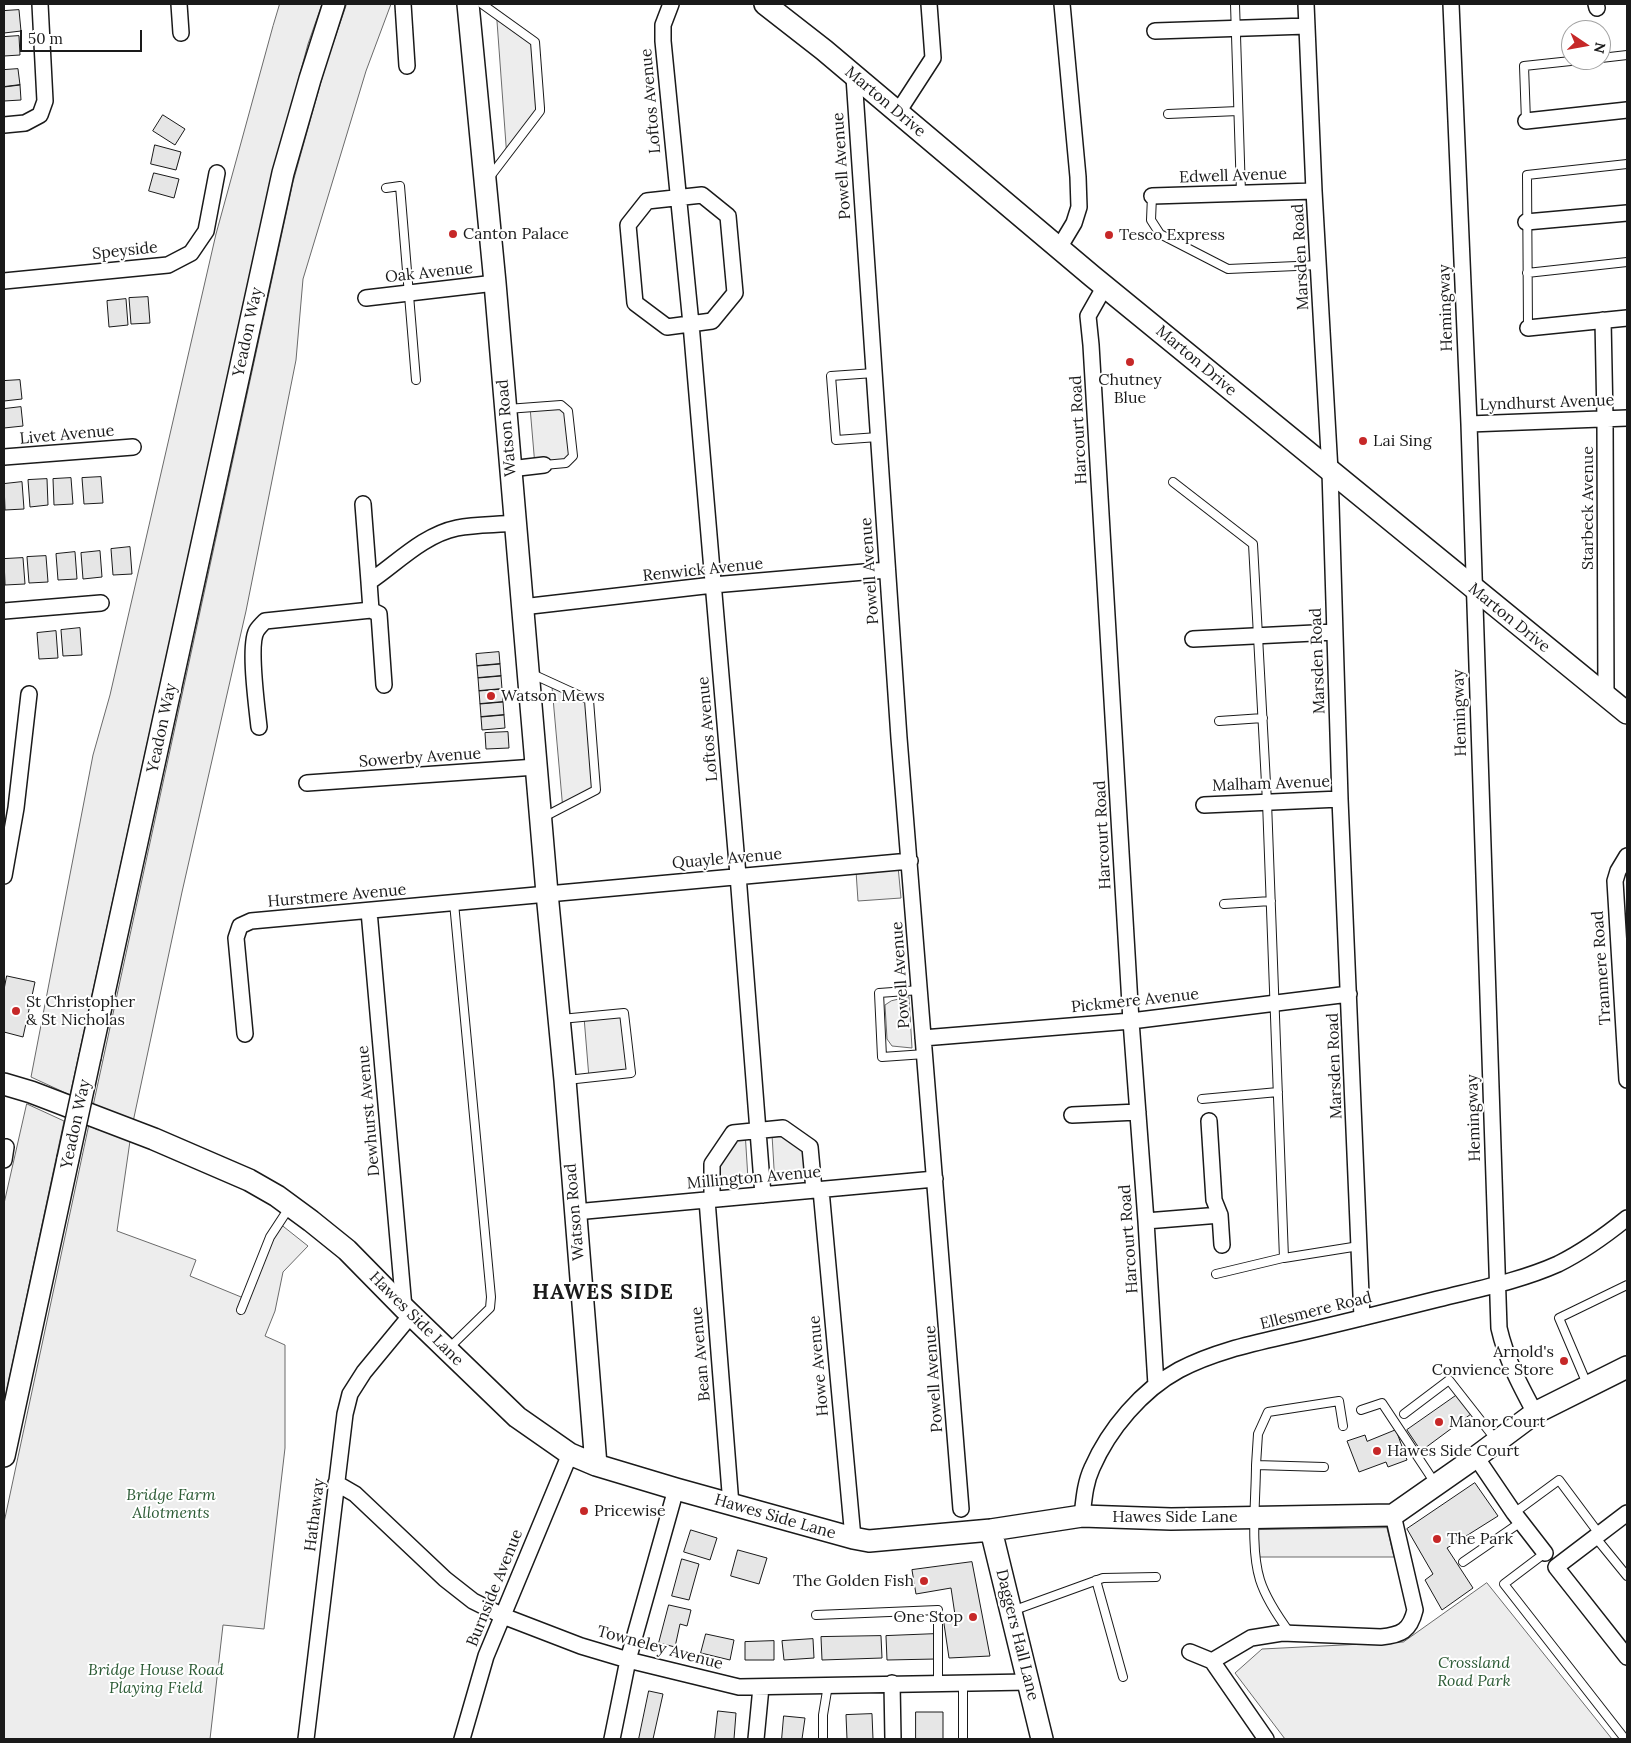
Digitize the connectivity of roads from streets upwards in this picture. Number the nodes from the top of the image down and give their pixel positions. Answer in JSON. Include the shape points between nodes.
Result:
{"nodes":[{"id":1,"x":40,"y":4,"type":"edge"},
{"id":2,"x":179,"y":4,"type":"edge"},
{"id":3,"x":334,"y":4,"type":"edge"},
{"id":4,"x":403,"y":4,"type":"edge"},
{"id":5,"x":468,"y":4,"type":"edge"},
{"id":6,"x":671,"y":4,"type":"edge"},
{"id":7,"x":929,"y":4,"type":"edge"},
{"id":8,"x":1062,"y":4,"type":"edge"},
{"id":9,"x":1306,"y":4,"type":"edge"},
{"id":10,"x":1452,"y":4,"type":"edge"},
{"id":11,"x":767,"y":5,"type":"edge"},
{"id":12,"x":1307,"y":26,"type":"junction"},
{"id":13,"x":1155,"y":31,"type":"dead end"},
{"id":14,"x":181,"y":33,"type":"dead end"},
{"id":15,"x":407,"y":66,"type":"dead end"},
{"id":16,"x":854,"y":77,"type":"junction"},
{"id":17,"x":1627,"y":110,"type":"edge"},
{"id":18,"x":898,"y":112,"type":"junction"},
{"id":19,"x":1526,"y":121,"type":"road end"},
{"id":20,"x":4,"y":125,"type":"edge"},
{"id":21,"x":218,"y":173,"type":"dead end"},
{"id":22,"x":1314,"y":190,"type":"junction"},
{"id":23,"x":1152,"y":196,"type":"road end"},
{"id":24,"x":678,"y":197,"type":"junction"},
{"id":25,"x":1627,"y":213,"type":"edge"},
{"id":26,"x":1526,"y":222,"type":"road end"},
{"id":27,"x":1059,"y":248,"type":"junction"},
{"id":28,"x":4,"y":281,"type":"edge"},
{"id":29,"x":495,"y":283,"type":"junction"},
{"id":30,"x":1105,"y":286,"type":"junction"},
{"id":31,"x":366,"y":298,"type":"dead end"},
{"id":32,"x":1627,"y":318,"type":"edge"},
{"id":33,"x":1603,"y":320,"type":"junction"},
{"id":34,"x":691,"y":324,"type":"junction"},
{"id":35,"x":1528,"y":328,"type":"road end"},
{"id":36,"x":1627,"y":418,"type":"edge"},
{"id":37,"x":1605,"y":419,"type":"junction"},
{"id":38,"x":1469,"y":424,"type":"junction"},
{"id":39,"x":133,"y":447,"type":"dead end"},
{"id":40,"x":4,"y":458,"type":"edge"},
{"id":41,"x":544,"y":465,"type":"road end"},
{"id":42,"x":510,"y":469,"type":"junction"},
{"id":43,"x":1330,"y":471,"type":"junction"},
{"id":44,"x":362,"y":504,"type":"dead end"},
{"id":45,"x":515,"y":523,"type":"junction"},
{"id":46,"x":887,"y":570,"type":"junction"},
{"id":47,"x":369,"y":582,"type":"junction"},
{"id":48,"x":713,"y":586,"type":"junction"},
{"id":49,"x":1473,"y":589,"type":"junction"},
{"id":50,"x":101,"y":603,"type":"dead end"},
{"id":51,"x":522,"y":607,"type":"junction"},
{"id":52,"x":371,"y":610,"type":"junction"},
{"id":53,"x":4,"y":611,"type":"edge"},
{"id":54,"x":1334,"y":632,"type":"junction"},
{"id":55,"x":1193,"y":639,"type":"dead end"},
{"id":56,"x":384,"y":685,"type":"dead end"},
{"id":57,"x":29,"y":694,"type":"dead end"},
{"id":58,"x":1606,"y":696,"type":"junction"},
{"id":59,"x":1627,"y":713,"type":"edge"},
{"id":60,"x":259,"y":727,"type":"dead end"},
{"id":61,"x":536,"y":767,"type":"junction"},
{"id":62,"x":307,"y":783,"type":"dead end"},
{"id":63,"x":1340,"y":799,"type":"junction"},
{"id":64,"x":1204,"y":805,"type":"dead end"},
{"id":65,"x":10,"y":809,"type":"edge"},
{"id":66,"x":1627,"y":856,"type":"edge"},
{"id":67,"x":910,"y":861,"type":"junction"},
{"id":68,"x":738,"y":875,"type":"junction"},
{"id":69,"x":4,"y":876,"type":"edge"},
{"id":70,"x":547,"y":893,"type":"junction"},
{"id":71,"x":370,"y":911,"type":"junction"},
{"id":72,"x":1349,"y":994,"type":"junction"},
{"id":73,"x":1625,"y":997,"type":"edge"},
{"id":74,"x":1131,"y":1021,"type":"junction"},
{"id":75,"x":245,"y":1034,"type":"dead end"},
{"id":76,"x":923,"y":1038,"type":"junction"},
{"id":77,"x":1627,"y":1080,"type":"edge"},
{"id":78,"x":4,"y":1084,"type":"edge"},
{"id":79,"x":1138,"y":1112,"type":"junction"},
{"id":80,"x":1072,"y":1115,"type":"dead end"},
{"id":81,"x":1208,"y":1121,"type":"dead end"},
{"id":82,"x":758,"y":1130,"type":"junction"},
{"id":83,"x":936,"y":1179,"type":"junction"},
{"id":84,"x":817,"y":1190,"type":"junction"},
{"id":85,"x":763,"y":1195,"type":"junction"},
{"id":86,"x":710,"y":1200,"type":"junction"},
{"id":87,"x":575,"y":1212,"type":"junction"},
{"id":88,"x":1220,"y":1216,"type":"junction"},
{"id":89,"x":1627,"y":1218,"type":"edge"},
{"id":90,"x":1146,"y":1221,"type":"junction"},
{"id":91,"x":1222,"y":1245,"type":"dead end"},
{"id":92,"x":1497,"y":1284,"type":"junction"},
{"id":93,"x":408,"y":1311,"type":"junction"},
{"id":94,"x":1362,"y":1318,"type":"junction"},
{"id":95,"x":1627,"y":1366,"type":"edge"},
{"id":96,"x":1156,"y":1386,"type":"junction"},
{"id":97,"x":1535,"y":1413,"type":"junction"},
{"id":98,"x":570,"y":1454,"type":"junction"},
{"id":99,"x":4,"y":1456,"type":"edge"},
{"id":100,"x":1476,"y":1457,"type":"junction"},
{"id":101,"x":596,"y":1465,"type":"junction"},
{"id":102,"x":336,"y":1483,"type":"junction"},
{"id":103,"x":676,"y":1489,"type":"junction"},
{"id":104,"x":731,"y":1505,"type":"junction"},
{"id":105,"x":961,"y":1509,"type":"dead end"},
{"id":106,"x":1627,"y":1513,"type":"edge"},
{"id":107,"x":1392,"y":1515,"type":"junction"},
{"id":108,"x":1082,"y":1516,"type":"junction"},
{"id":109,"x":992,"y":1530,"type":"junction"},
{"id":110,"x":853,"y":1538,"type":"junction"},
{"id":111,"x":1545,"y":1553,"type":"road end"},
{"id":112,"x":502,"y":1616,"type":"junction"},
{"id":113,"x":1190,"y":1652,"type":"dead end"},
{"id":114,"x":1627,"y":1657,"type":"edge"},
{"id":115,"x":628,"y":1660,"type":"junction"},
{"id":116,"x":1212,"y":1661,"type":"junction"},
{"id":117,"x":1029,"y":1682,"type":"junction"},
{"id":118,"x":892,"y":1683,"type":"junction"},
{"id":119,"x":761,"y":1687,"type":"junction"},
{"id":120,"x":306,"y":1739,"type":"edge"},
{"id":121,"x":462,"y":1739,"type":"edge"},
{"id":122,"x":612,"y":1739,"type":"edge"},
{"id":123,"x":756,"y":1739,"type":"edge"},
{"id":124,"x":893,"y":1739,"type":"edge"},
{"id":125,"x":1042,"y":1739,"type":"edge"},
{"id":126,"x":1266,"y":1739,"type":"edge"}],
"edges":[{"from":1,"to":20,"type":"street","via":[[45,101],[40,115],[25,123]]},
{"from":2,"to":14,"type":"street"},
{"from":3,"to":99,"type":"street","name":"Yeadon Way","bridge":true,"via":[[283,172]]},
{"from":4,"to":15,"type":"street"},
{"from":5,"to":29,"type":"street","name":"Watson Road"},
{"from":6,"to":24,"type":"street","name":"Loftos Avenue","via":[[663,25],[663,41]]},
{"from":7,"to":18,"type":"street","via":[[933,58]]},
{"from":8,"to":27,"type":"street","via":[[1079,207],[1074,223]]},
{"from":9,"to":12,"type":"street","name":"Marsden Road"},
{"from":10,"to":38,"type":"street","name":"Hemingway"},
{"from":11,"to":16,"type":"street","name":"Marton Drive"},
{"from":12,"to":13,"type":"street"},
{"from":12,"to":22,"type":"street","name":"Marsden Road"},
{"from":16,"to":18,"type":"street","name":"Marton Drive"},
{"from":16,"to":46,"type":"street","name":"Powell Avenue"},
{"from":17,"to":19,"type":"street"},
{"from":18,"to":27,"type":"street","name":"Marton Drive"},
{"from":21,"to":28,"type":"street","name":"Speyside","via":[[206,231],[191,253],[168,264]]},
{"from":22,"to":23,"type":"street","name":"Edwell Avenue"},
{"from":22,"to":43,"type":"street","name":"Marsden Road"},
{"from":24,"to":34,"type":"street","name":"Loftos Avenue"},
{"from":24,"to":34,"type":"street","via":[[702,195],[728,216],[735,293],[712,321]]},
{"from":24,"to":34,"type":"street","via":[[647,201],[628,225],[635,303],[667,327]]},
{"from":25,"to":26,"type":"street"},
{"from":27,"to":30,"type":"street","name":"Marton Drive"},
{"from":29,"to":31,"type":"street","name":"Oak Avenue"},
{"from":29,"to":42,"type":"street","name":"Watson Road"},
{"from":30,"to":43,"type":"street","name":"Marton Drive"},
{"from":30,"to":74,"type":"street","name":"Harcourt Road","via":[[1088,316]]},
{"from":32,"to":33,"type":"street"},
{"from":33,"to":35,"type":"street"},
{"from":33,"to":37,"type":"street","name":"Starbeck Avenue"},
{"from":34,"to":48,"type":"street","name":"Loftos Avenue"},
{"from":36,"to":37,"type":"street","name":"Lyndhurst Avenue"},
{"from":37,"to":38,"type":"street","name":"Lyndhurst Avenue"},
{"from":37,"to":58,"type":"street","name":"Starbeck Avenue"},
{"from":38,"to":49,"type":"street","name":"Hemingway"},
{"from":39,"to":40,"type":"street","name":"Livet Avenue"},
{"from":41,"to":42,"type":"street"},
{"from":42,"to":45,"type":"street","name":"Watson Road"},
{"from":43,"to":49,"type":"street","name":"Marton Drive"},
{"from":43,"to":54,"type":"street","name":"Marsden Road"},
{"from":44,"to":47,"type":"street"},
{"from":45,"to":47,"type":"street","via":[[457,528],[444,533],[426,541]]},
{"from":45,"to":51,"type":"street","name":"Watson Road"},
{"from":46,"to":48,"type":"street","name":"Renwick Avenue"},
{"from":46,"to":67,"type":"street","name":"Powell Avenue"},
{"from":47,"to":52,"type":"street"},
{"from":48,"to":51,"type":"street","name":"Renwick Avenue"},
{"from":48,"to":68,"type":"street","name":"Loftos Avenue"},
{"from":49,"to":58,"type":"street","name":"Marton Drive"},
{"from":49,"to":92,"type":"street","name":"Hemingway"},
{"from":50,"to":53,"type":"street"},
{"from":51,"to":61,"type":"street","name":"Watson Road"},
{"from":52,"to":56,"type":"street","via":[[378,614]]},
{"from":52,"to":60,"type":"street","via":[[265,621],[256,630],[253,655]]},
{"from":54,"to":55,"type":"street"},
{"from":54,"to":63,"type":"street","name":"Marsden Road"},
{"from":57,"to":65,"type":"street"},
{"from":58,"to":59,"type":"street","name":"Marton Drive"},
{"from":61,"to":62,"type":"street","name":"Sowerby Avenue"},
{"from":61,"to":70,"type":"street","name":"Watson Road"},
{"from":63,"to":64,"type":"street","name":"Malham Avenue"},
{"from":63,"to":72,"type":"street","name":"Marsden Road"},
{"from":65,"to":69,"type":"street"},
{"from":66,"to":73,"type":"street","name":"Tranmere Road","via":[[1615,881]]},
{"from":67,"to":68,"type":"street","name":"Quayle Avenue"},
{"from":67,"to":76,"type":"street","name":"Powell Avenue"},
{"from":68,"to":70,"type":"street","name":"Quayle Avenue"},
{"from":68,"to":82,"type":"street","name":"Loftos Avenue"},
{"from":70,"to":71,"type":"street","name":"Hurstmere Avenue"},
{"from":70,"to":87,"type":"street","name":"Watson Road"},
{"from":71,"to":75,"type":"street","name":"Hurstmere Avenue","via":[[251,921],[240,926],[236,938]]},
{"from":71,"to":93,"type":"street","name":"Dewhurst Avenue"},
{"from":72,"to":74,"type":"street","name":"Pickmere Avenue"},
{"from":72,"to":94,"type":"street","name":"Marsden Road"},
{"from":73,"to":77,"type":"street","name":"Tranmere Road"},
{"from":74,"to":76,"type":"street","name":"Pickmere Avenue"},
{"from":74,"to":79,"type":"street","name":"Harcourt Road"},
{"from":76,"to":83,"type":"street","name":"Powell Avenue"},
{"from":78,"to":93,"type":"street","name":"Hawes Side Lane","via":[[154,1139],[249,1180],[290,1206],[347,1250]]},
{"from":79,"to":80,"type":"street"},
{"from":79,"to":90,"type":"street","name":"Harcourt Road"},
{"from":81,"to":88,"type":"street","via":[[1214,1200]]},
{"from":82,"to":84,"type":"street","via":[[783,1128],[810,1147]]},
{"from":82,"to":85,"type":"street","name":"Loftos Avenue"},
{"from":82,"to":86,"type":"street","via":[[733,1133],[712,1164]]},
{"from":83,"to":84,"type":"street","name":"Millington Avenue"},
{"from":83,"to":105,"type":"street","name":"Powell Avenue"},
{"from":84,"to":85,"type":"street","name":"Millington Avenue"},
{"from":84,"to":110,"type":"street","name":"Howe Avenue"},
{"from":85,"to":86,"type":"street","name":"Millington Avenue"},
{"from":86,"to":87,"type":"street","name":"Millington Avenue"},
{"from":86,"to":104,"type":"street","name":"Bean Avenue"},
{"from":87,"to":101,"type":"street","name":"Watson Road"},
{"from":88,"to":90,"type":"street"},
{"from":88,"to":91,"type":"street"},
{"from":89,"to":92,"type":"street","name":"Ellesmere Road","via":[[1558,1264]]},
{"from":90,"to":96,"type":"street","name":"Harcourt Road"},
{"from":92,"to":94,"type":"street","name":"Ellesmere Road"},
{"from":92,"to":97,"type":"street","name":"Hemingway","via":[[1503,1348]]},
{"from":93,"to":98,"type":"street","name":"Hawes Side Lane","via":[[517,1417]]},
{"from":93,"to":102,"type":"street","name":"Hathaway","via":[[350,1394]]},
{"from":94,"to":96,"type":"street","name":"Ellesmere Road","via":[[1230,1349],[1204,1358]]},
{"from":95,"to":97,"type":"street"},
{"from":96,"to":108,"type":"street","name":"Ellesmere Road","via":[[1133,1407],[1102,1448],[1085,1491]]},
{"from":97,"to":100,"type":"street"},
{"from":98,"to":101,"type":"street","name":"Hawes Side Lane"},
{"from":98,"to":112,"type":"street","name":"Burnside Avenue"},
{"from":100,"to":107,"type":"street"},
{"from":100,"to":111,"type":"street"},
{"from":101,"to":103,"type":"street","name":"Hawes Side Lane"},
{"from":102,"to":112,"type":"street","name":"Towneley Avenue","via":[[356,1494],[445,1579]]},
{"from":102,"to":120,"type":"street","name":"Hathaway"},
{"from":103,"to":104,"type":"street","name":"Hawes Side Lane"},
{"from":103,"to":115,"type":"street"},
{"from":104,"to":110,"type":"street","name":"Hawes Side Lane"},
{"from":106,"to":114,"type":"street","via":[[1556,1567]]},
{"from":107,"to":108,"type":"street","name":"Hawes Side Lane","via":[[1171,1519]]},
{"from":107,"to":116,"type":"street","via":[[1415,1610],[1412,1623],[1406,1630],[1380,1637],[1290,1634],[1251,1638]]},
{"from":108,"to":109,"type":"street","name":"Hawes Side Lane"},
{"from":109,"to":110,"type":"street","name":"Hawes Side Lane","via":[[869,1541]]},
{"from":109,"to":117,"type":"street","name":"Daggers Hall Lane"},
{"from":112,"to":115,"type":"street","name":"Towneley Avenue"},
{"from":112,"to":121,"type":"street","name":"Burnside Avenue","via":[[486,1656]]},
{"from":113,"to":116,"type":"street"},
{"from":115,"to":119,"type":"street","name":"Towneley Avenue","via":[[739,1687]]},
{"from":115,"to":122,"type":"street"},
{"from":116,"to":126,"type":"street"},
{"from":117,"to":118,"type":"street","name":"Towneley Avenue"},
{"from":117,"to":125,"type":"street","name":"Daggers Hall Lane"},
{"from":118,"to":119,"type":"street","name":"Towneley Avenue"},
{"from":118,"to":124,"type":"street"},
{"from":119,"to":123,"type":"street"}]}
